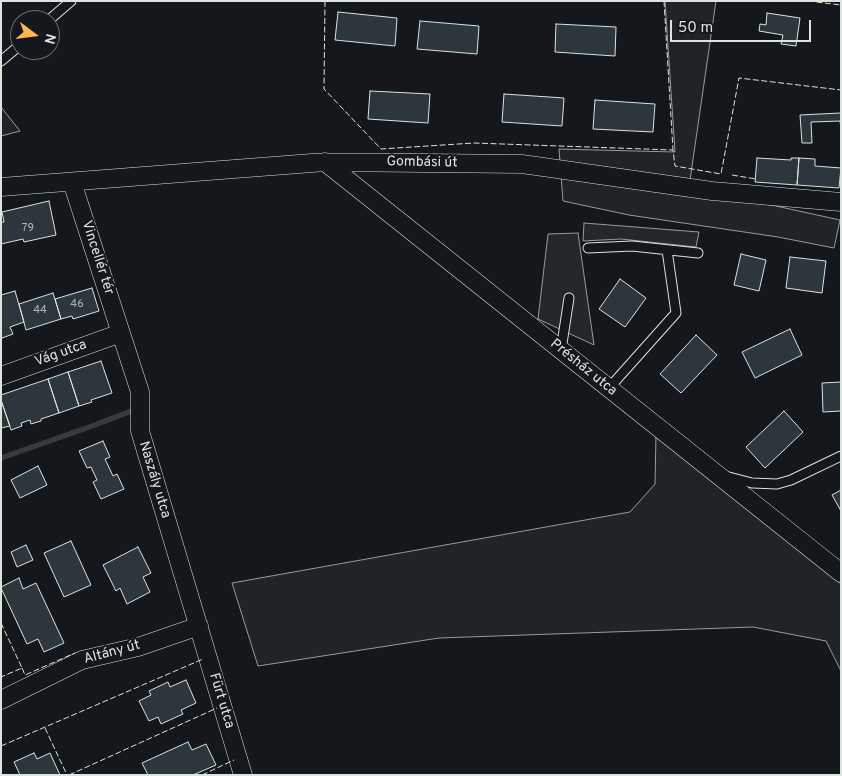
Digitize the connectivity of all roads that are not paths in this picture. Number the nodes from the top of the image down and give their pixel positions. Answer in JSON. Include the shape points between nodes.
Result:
{"nodes":[{"id":1,"x":71,"y":1,"type":"edge"},
{"id":2,"x":60,"y":10,"type":"edge"},
{"id":3,"x":325,"y":162,"type":"junction"},
{"id":4,"x":72,"y":182,"type":"junction"},
{"id":5,"x":1,"y":187,"type":"edge"},
{"id":6,"x":841,"y":202,"type":"edge"},
{"id":7,"x":588,"y":248,"type":"dead end"},
{"id":8,"x":667,"y":250,"type":"junction"},
{"id":9,"x":698,"y":254,"type":"dead end"},
{"id":10,"x":569,"y":298,"type":"dead end"},
{"id":11,"x":121,"y":333,"type":"junction"},
{"id":12,"x":561,"y":350,"type":"junction"},
{"id":13,"x":1,"y":376,"type":"edge"},
{"id":14,"x":609,"y":388,"type":"junction"},
{"id":15,"x":841,"y":456,"type":"edge"},
{"id":16,"x":715,"y":473,"type":"junction"},
{"id":17,"x":841,"y":574,"type":"edge"},
{"id":18,"x":198,"y":626,"type":"junction"},
{"id":19,"x":1,"y":700,"type":"edge"},
{"id":20,"x":243,"y":775,"type":"edge"}],
"edges":[{"from":1,"to":2,"type":"lane"},
{"from":3,"to":4,"type":"street","name":"Gombási út"},
{"from":3,"to":6,"type":"street","name":"Gombási út","via":[[522,164],[712,191]]},
{"from":3,"to":12,"type":"street","name":"Présház utca"},
{"from":4,"to":5,"type":"street","name":"Gombási út"},
{"from":4,"to":11,"type":"street","name":"Vincellér tér"},
{"from":7,"to":8,"type":"lane","via":[[632,246]]},
{"from":8,"to":9,"type":"lane"},
{"from":8,"to":14,"type":"lane","via":[[676,313]]},
{"from":10,"to":12,"type":"lane"},
{"from":11,"to":13,"type":"street","name":"Vág utca"},
{"from":11,"to":18,"type":"street","name":"Naszály utca","via":[[140,392],[140,431]]},
{"from":12,"to":14,"type":"street","name":"Présház utca"},
{"from":14,"to":16,"type":"street","name":"Présház utca"},
{"from":15,"to":16,"type":"lane","via":[[777,484]]},
{"from":16,"to":17,"type":"street","name":"Présház utca"},
{"from":18,"to":19,"type":"street","name":"Altány út","via":[[82,660]]},
{"from":18,"to":20,"type":"street","name":"Fürt utca"}]}
